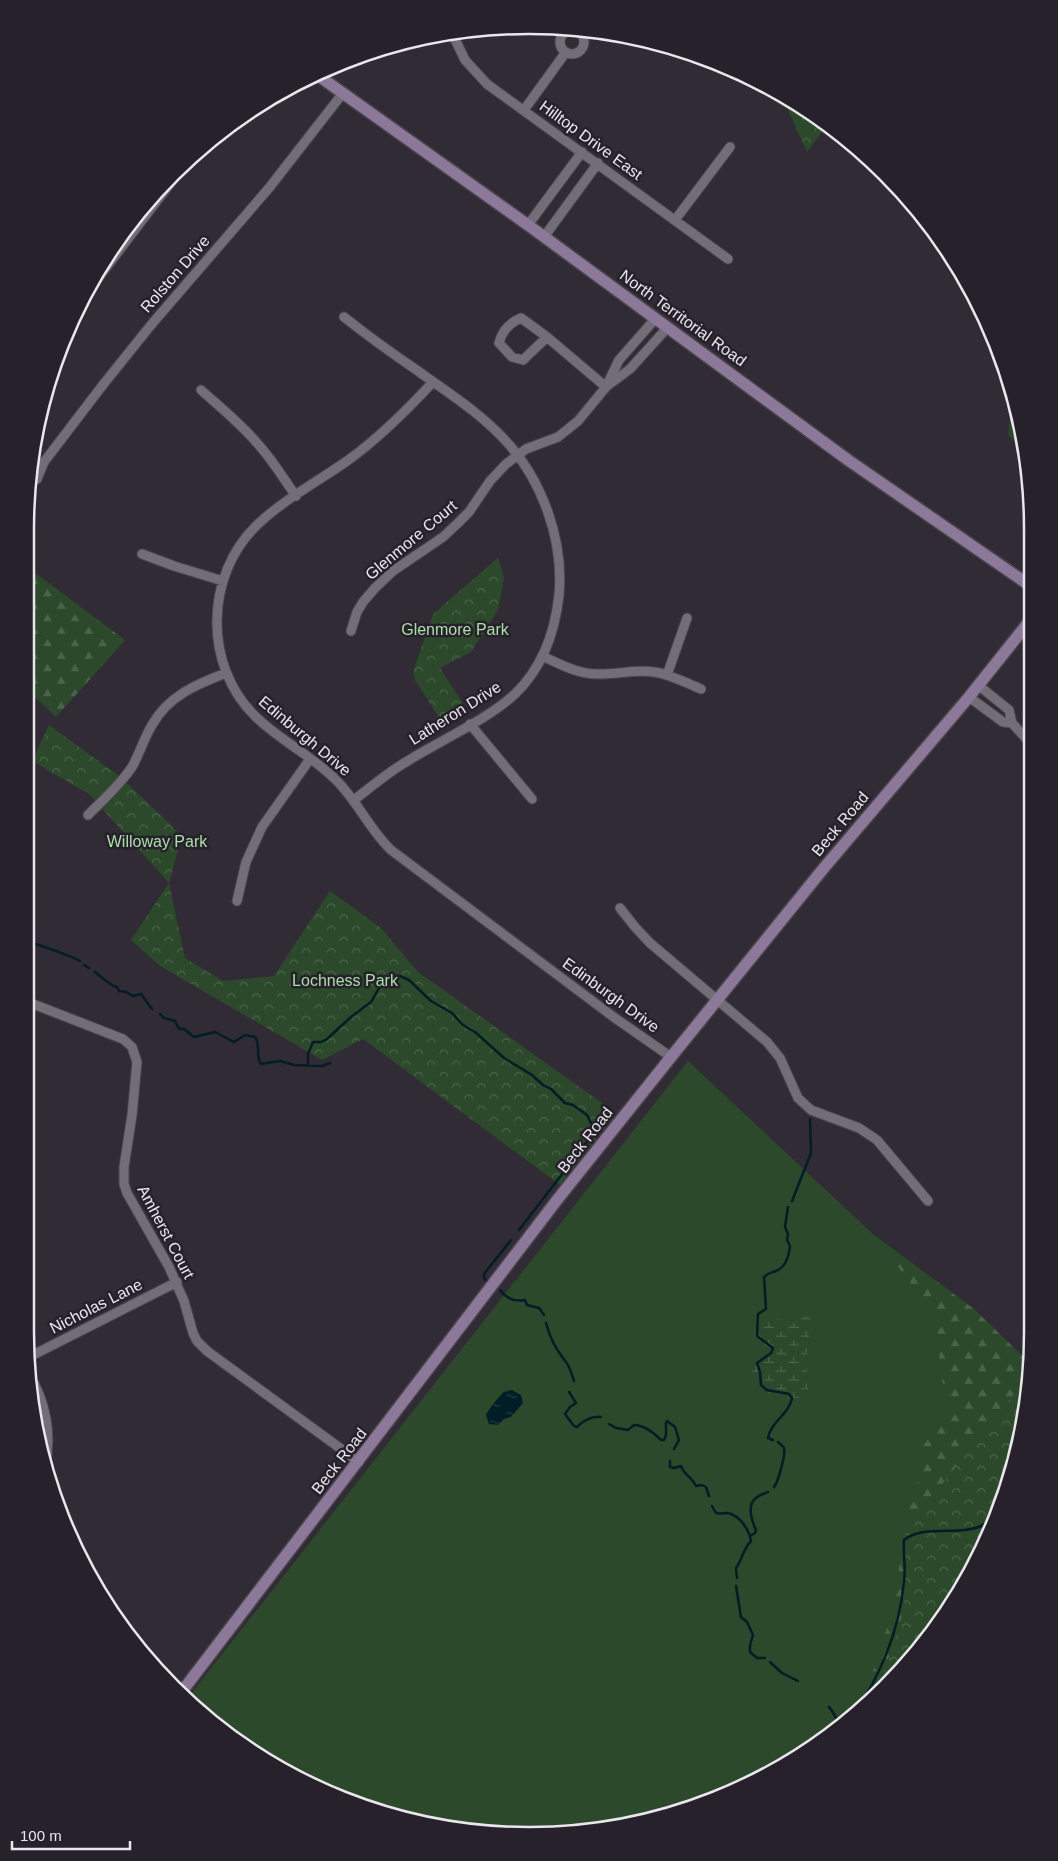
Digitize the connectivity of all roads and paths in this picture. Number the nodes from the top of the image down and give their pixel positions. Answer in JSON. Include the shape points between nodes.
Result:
{"nodes":[{"id":1,"x":454,"y":39,"type":"edge"},
{"id":2,"x":566,"y":52,"type":"dead end"},
{"id":3,"x":322,"y":79,"type":"edge"},
{"id":4,"x":342,"y":94,"type":"junction"},
{"id":5,"x":524,"y":110,"type":"junction"},
{"id":6,"x":730,"y":147,"type":"dead end"},
{"id":7,"x":582,"y":152,"type":"junction"},
{"id":8,"x":598,"y":163,"type":"junction"},
{"id":9,"x":675,"y":220,"type":"junction"},
{"id":10,"x":139,"y":224,"type":"edge"},
{"id":11,"x":528,"y":225,"type":"junction"},
{"id":12,"x":132,"y":234,"type":"edge"},
{"id":13,"x":544,"y":237,"type":"junction"},
{"id":14,"x":728,"y":259,"type":"dead end"},
{"id":15,"x":344,"y":317,"type":"dead end"},
{"id":16,"x":656,"y":318,"type":"junction"},
{"id":17,"x":668,"y":327,"type":"junction"},
{"id":18,"x":547,"y":337,"type":"junction"},
{"id":19,"x":433,"y":382,"type":"junction"},
{"id":20,"x":606,"y":387,"type":"junction"},
{"id":21,"x":201,"y":390,"type":"dead end"},
{"id":22,"x":518,"y":454,"type":"junction"},
{"id":23,"x":37,"y":480,"type":"dead end"},
{"id":24,"x":296,"y":496,"type":"junction"},
{"id":25,"x":142,"y":554,"type":"dead end"},
{"id":26,"x":223,"y":581,"type":"junction"},
{"id":27,"x":1024,"y":581,"type":"edge"},
{"id":28,"x":687,"y":618,"type":"dead end"},
{"id":29,"x":1024,"y":628,"type":"edge"},
{"id":30,"x":351,"y":631,"type":"dead end"},
{"id":31,"x":542,"y":656,"type":"junction"},
{"id":32,"x":226,"y":673,"type":"junction"},
{"id":33,"x":667,"y":675,"type":"junction"},
{"id":34,"x":978,"y":686,"type":"junction"},
{"id":35,"x":701,"y":689,"type":"dead end"},
{"id":36,"x":969,"y":697,"type":"junction"},
{"id":37,"x":1012,"y":723,"type":"junction"},
{"id":38,"x":470,"y":724,"type":"junction"},
{"id":39,"x":1024,"y":734,"type":"edge"},
{"id":40,"x":310,"y":759,"type":"junction"},
{"id":41,"x":532,"y":799,"type":"dead end"},
{"id":42,"x":354,"y":800,"type":"junction"},
{"id":43,"x":88,"y":816,"type":"dead end"},
{"id":44,"x":237,"y":901,"type":"dead end"},
{"id":45,"x":620,"y":908,"type":"dead end"},
{"id":46,"x":717,"y":999,"type":"junction"},
{"id":47,"x":34,"y":1004,"type":"edge"},
{"id":48,"x":671,"y":1057,"type":"junction"},
{"id":49,"x":928,"y":1201,"type":"dead end"},
{"id":50,"x":177,"y":1282,"type":"junction"},
{"id":51,"x":35,"y":1353,"type":"edge"},
{"id":52,"x":38,"y":1394,"type":"edge"},
{"id":53,"x":47,"y":1444,"type":"edge"},
{"id":54,"x":359,"y":1462,"type":"junction"},
{"id":55,"x":185,"y":1688,"type":"edge"}],
"edges":[{"from":1,"to":5,"type":"street","name":"Hilltop Drive East","via":[[473,70]]},
{"from":2,"to":5,"type":"street"},
{"from":3,"to":4,"type":"main road","name":"North Territorial Road"},
{"from":4,"to":11,"type":"main road","name":"North Territorial Road"},
{"from":4,"to":23,"type":"street","name":"Rolston Drive","via":[[269,188],[102,386],[44,462]]},
{"from":5,"to":7,"type":"street","name":"Hilltop Drive East"},
{"from":6,"to":9,"type":"street"},
{"from":7,"to":8,"type":"street","name":"Hilltop Drive East"},
{"from":7,"to":11,"type":"street"},
{"from":8,"to":9,"type":"street","name":"Hilltop Drive East"},
{"from":8,"to":13,"type":"street"},
{"from":9,"to":14,"type":"street","name":"Hilltop Drive East"},
{"from":10,"to":12,"type":"street"},
{"from":11,"to":13,"type":"main road","name":"North Territorial Road"},
{"from":13,"to":16,"type":"main road","name":"North Territorial Road"},
{"from":15,"to":19,"type":"street","name":"Latheron Drive"},
{"from":16,"to":17,"type":"main road","name":"North Territorial Road"},
{"from":16,"to":20,"type":"street","via":[[619,360]]},
{"from":17,"to":20,"type":"street","via":[[630,369]]},
{"from":17,"to":27,"type":"main road","name":"North Territorial Road","via":[[848,460]]},
{"from":18,"to":18,"type":"street","via":[[521,318],[511,322],[499,343],[512,357],[522,360]]},
{"from":18,"to":20,"type":"street"},
{"from":19,"to":22,"type":"street","name":"Latheron Drive","via":[[486,422]]},
{"from":19,"to":24,"type":"street","name":"Edinburgh Drive","via":[[364,448]]},
{"from":20,"to":22,"type":"street","name":"Glenmore Court","via":[[567,431]]},
{"from":21,"to":24,"type":"street","via":[[242,426],[277,467]]},
{"from":22,"to":30,"type":"street","name":"Glenmore Court","via":[[490,481],[458,523],[375,588],[360,607]]},
{"from":22,"to":31,"type":"street","name":"Latheron Drive","via":[[542,499],[558,552],[558,605]]},
{"from":24,"to":26,"type":"street","name":"Edinburgh Drive","via":[[248,535],[234,555]]},
{"from":25,"to":26,"type":"street"},
{"from":26,"to":32,"type":"street","name":"Edinburgh Drive","via":[[216,627]]},
{"from":28,"to":33,"type":"street"},
{"from":29,"to":34,"type":"main road","name":"Beck Road"},
{"from":31,"to":33,"type":"street","via":[[588,674],[640,671]]},
{"from":31,"to":38,"type":"street","name":"Latheron Drive","via":[[515,693]]},
{"from":32,"to":40,"type":"street","name":"Edinburgh Drive","via":[[239,697],[255,716]]},
{"from":32,"to":43,"type":"street","via":[[188,689],[165,707],[151,725],[123,779]]},
{"from":33,"to":35,"type":"street"},
{"from":34,"to":36,"type":"main road","name":"Beck Road"},
{"from":34,"to":37,"type":"street","via":[[1009,710]]},
{"from":36,"to":37,"type":"street","via":[[1003,722]]},
{"from":36,"to":46,"type":"main road","name":"Beck Road"},
{"from":37,"to":39,"type":"street"},
{"from":38,"to":41,"type":"street"},
{"from":38,"to":42,"type":"street","name":"Latheron Drive","via":[[405,762]]},
{"from":40,"to":42,"type":"street","name":"Edinburgh Drive","via":[[334,777]]},
{"from":40,"to":44,"type":"street","via":[[262,827],[246,862]]},
{"from":42,"to":48,"type":"street","name":"Edinburgh Drive","via":[[378,838],[391,850]]},
{"from":45,"to":46,"type":"street","via":[[650,943]]},
{"from":46,"to":48,"type":"main road","name":"Beck Road"},
{"from":46,"to":49,"type":"street","via":[[780,1058],[798,1098],[811,1110],[859,1128],[876,1140]]},
{"from":47,"to":50,"type":"street","name":"Amherst Court","via":[[123,1039],[132,1047],[137,1062],[136,1080],[124,1184]]},
{"from":48,"to":54,"type":"main road","name":"Beck Road"},
{"from":50,"to":51,"type":"street","name":"Nicholas Lane"},
{"from":50,"to":54,"type":"street","name":"Amherst Court","via":[[193,1333],[202,1347]]},
{"from":52,"to":53,"type":"street","via":[[47,1423]]},
{"from":54,"to":55,"type":"main road","name":"Beck Road"}]}
